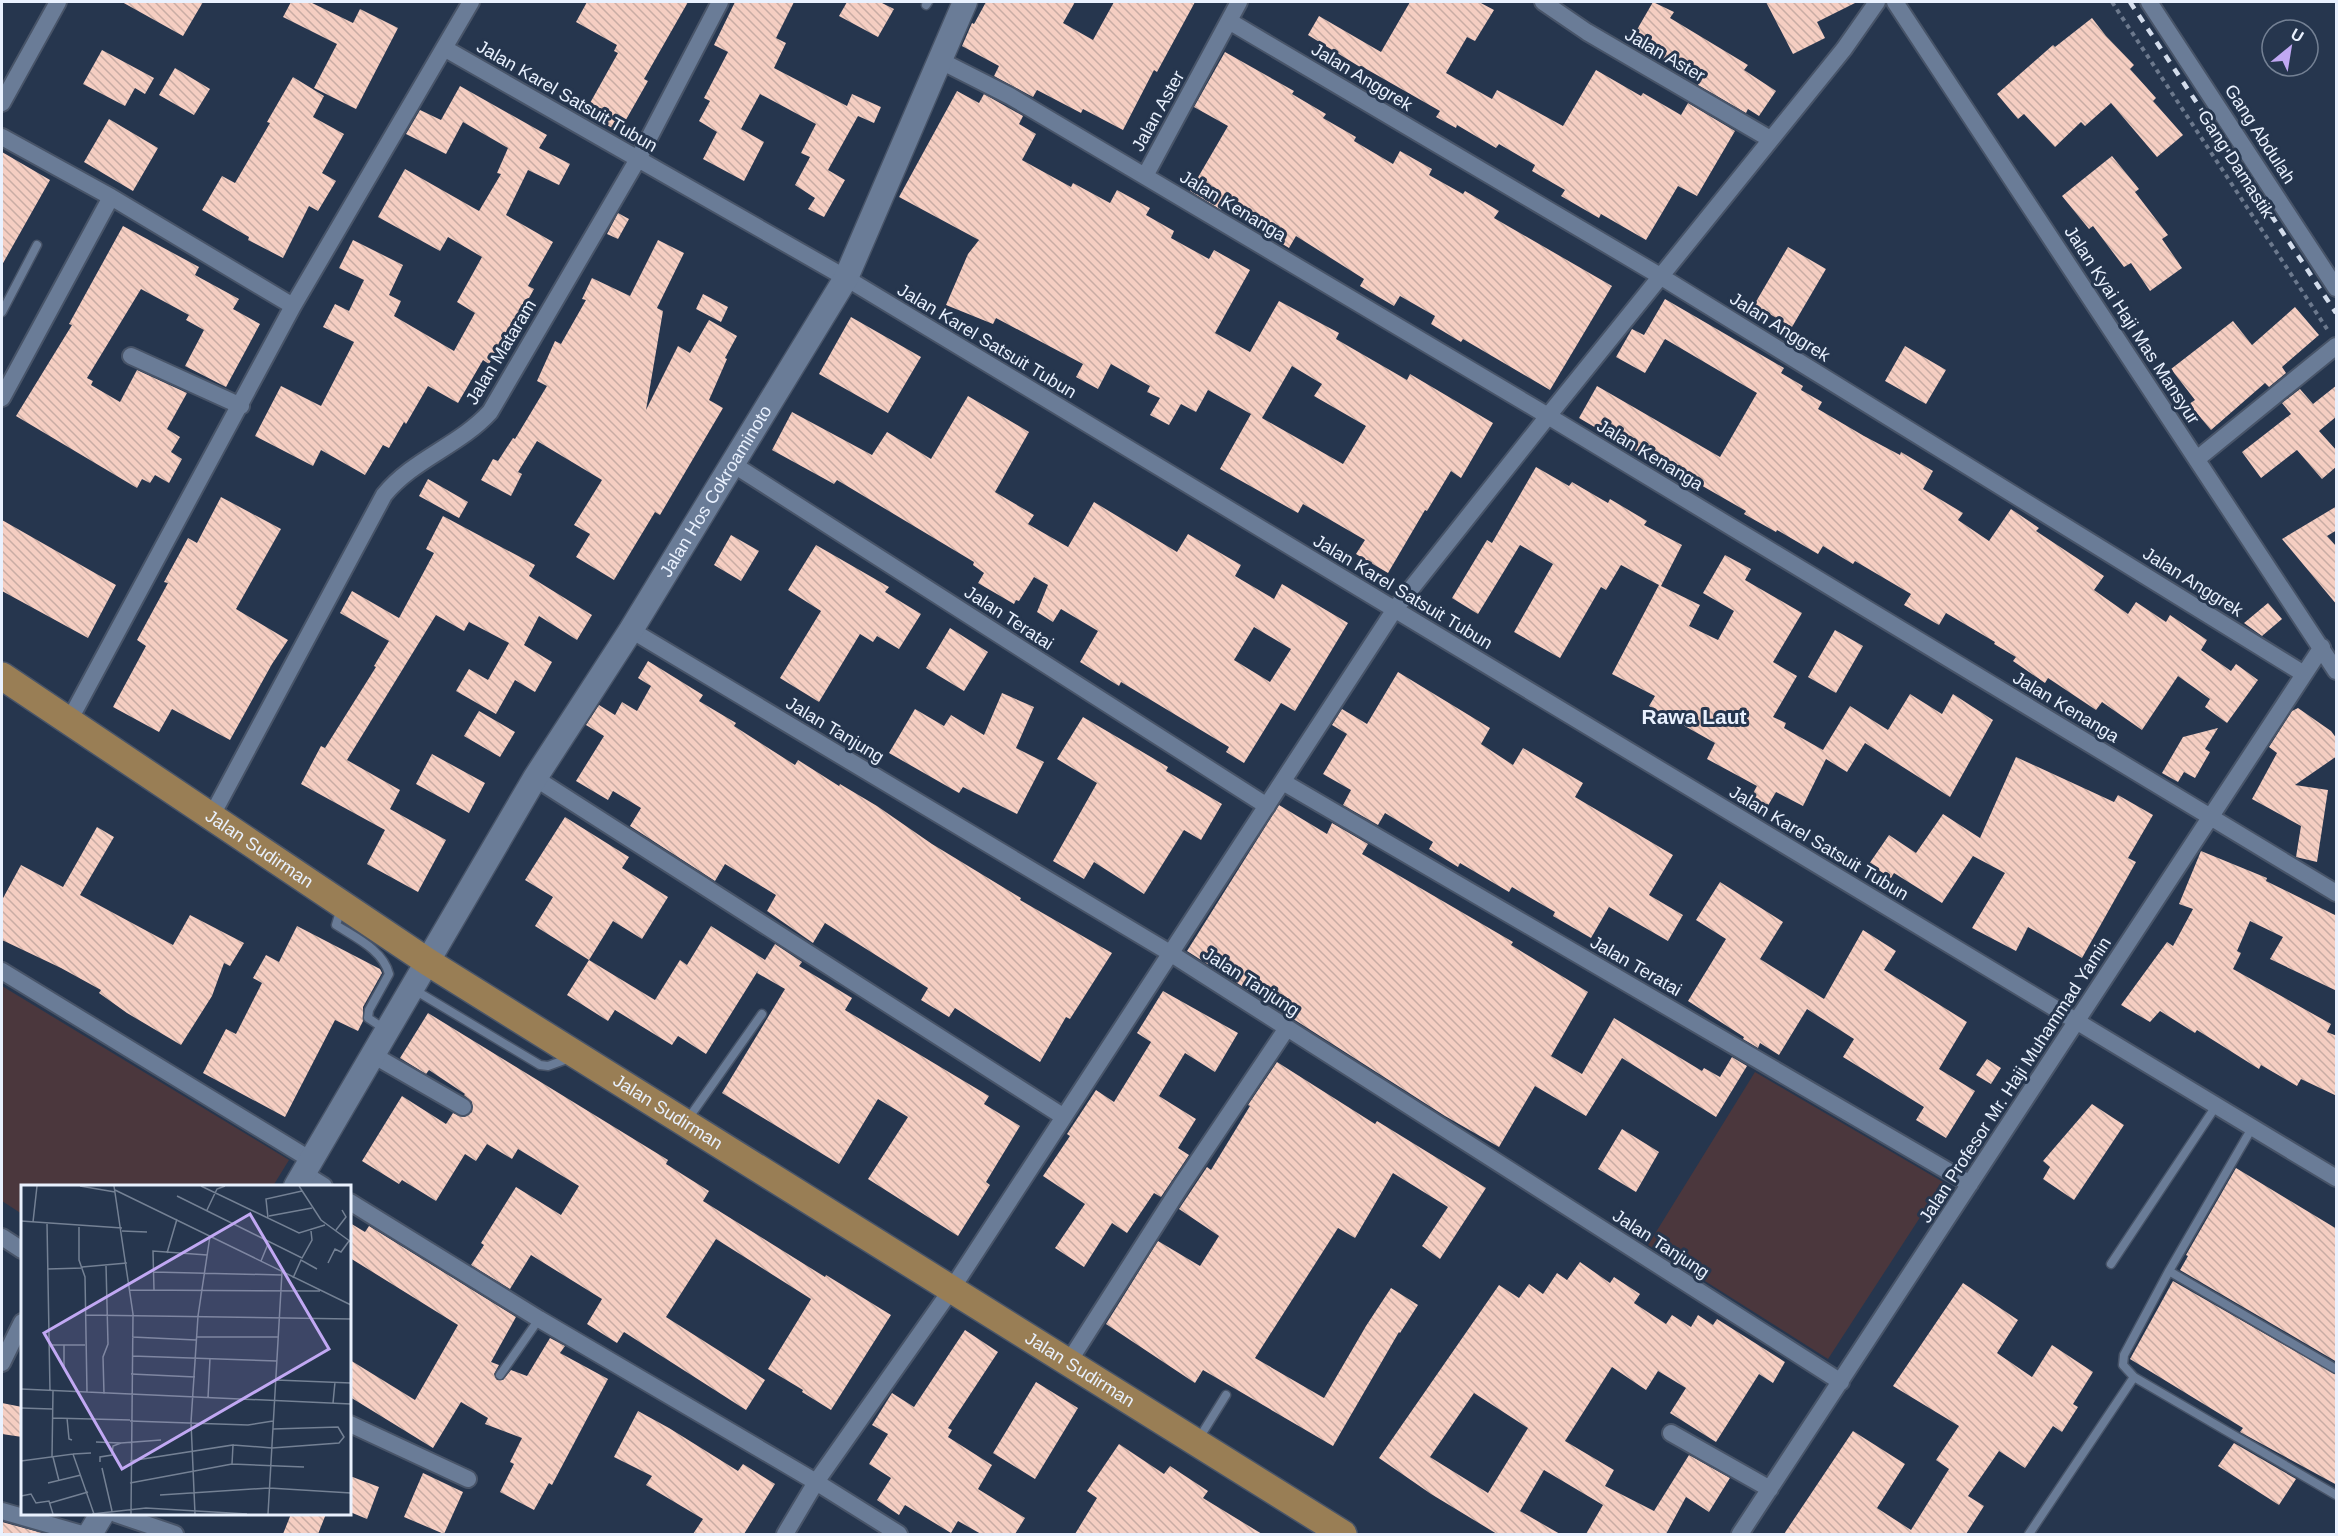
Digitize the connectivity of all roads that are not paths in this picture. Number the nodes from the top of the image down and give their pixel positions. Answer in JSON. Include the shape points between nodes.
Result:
{"nodes":[{"id":1,"x":58,"y":2,"type":"edge"},
{"id":2,"x":471,"y":2,"type":"edge"},
{"id":3,"x":720,"y":2,"type":"edge"},
{"id":4,"x":965,"y":2,"type":"edge"},
{"id":5,"x":1239,"y":2,"type":"edge"},
{"id":6,"x":1543,"y":2,"type":"edge"},
{"id":7,"x":1877,"y":2,"type":"edge"},
{"id":8,"x":1895,"y":2,"type":"edge"},
{"id":9,"x":2149,"y":2,"type":"edge"},
{"id":10,"x":1229,"y":21,"type":"junction"},
{"id":11,"x":444,"y":48,"type":"junction"},
{"id":12,"x":939,"y":60,"type":"junction"},
{"id":13,"x":2,"y":103,"type":"edge"},
{"id":14,"x":2,"y":136,"type":"edge"},
{"id":15,"x":1770,"y":139,"type":"junction"},
{"id":16,"x":638,"y":159,"type":"junction"},
{"id":17,"x":1145,"y":176,"type":"junction"},
{"id":18,"x":111,"y":197,"type":"junction"},
{"id":19,"x":37,"y":245,"type":"dead end"},
{"id":20,"x":1660,"y":276,"type":"junction"},
{"id":21,"x":846,"y":278,"type":"junction"},
{"id":22,"x":2337,"y":288,"type":"edge"},
{"id":23,"x":2,"y":289,"type":"edge"},
{"id":24,"x":11,"y":293,"type":"junction"},
{"id":25,"x":293,"y":306,"type":"junction"},
{"id":26,"x":2,"y":312,"type":"edge"},
{"id":27,"x":2334,"y":340,"type":"edge"},
{"id":28,"x":131,"y":356,"type":"dead end"},
{"id":29,"x":2,"y":398,"type":"edge"},
{"id":30,"x":241,"y":406,"type":"junction"},
{"id":31,"x":1548,"y":416,"type":"junction"},
{"id":32,"x":2197,"y":459,"type":"junction"},
{"id":33,"x":731,"y":463,"type":"junction"},
{"id":34,"x":1395,"y":609,"type":"junction"},
{"id":35,"x":631,"y":630,"type":"junction"},
{"id":36,"x":2322,"y":647,"type":"junction"},
{"id":37,"x":2337,"y":671,"type":"edge"},
{"id":38,"x":2304,"y":674,"type":"junction"},
{"id":39,"x":2,"y":676,"type":"edge"},
{"id":40,"x":69,"y":721,"type":"junction"},
{"id":41,"x":535,"y":778,"type":"junction"},
{"id":42,"x":1283,"y":782,"type":"junction"},
{"id":43,"x":1267,"y":806,"type":"junction"},
{"id":44,"x":211,"y":817,"type":"junction"},
{"id":45,"x":2210,"y":818,"type":"junction"},
{"id":46,"x":2337,"y":893,"type":"edge"},
{"id":47,"x":342,"y":905,"type":"junction"},
{"id":48,"x":1170,"y":953,"type":"junction"},
{"id":49,"x":428,"y":962,"type":"junction"},
{"id":50,"x":2,"y":971,"type":"edge"},
{"id":51,"x":413,"y":988,"type":"junction"},
{"id":52,"x":762,"y":1014,"type":"dead end"},
{"id":53,"x":2076,"y":1021,"type":"junction"},
{"id":54,"x":1287,"y":1028,"type":"junction"},
{"id":55,"x":388,"y":1031,"type":"junction"},
{"id":56,"x":373,"y":1055,"type":"junction"},
{"id":57,"x":577,"y":1055,"type":"junction"},
{"id":58,"x":2216,"y":1106,"type":"junction"},
{"id":59,"x":463,"y":1107,"type":"dead end"},
{"id":60,"x":1064,"y":1117,"type":"junction"},
{"id":61,"x":685,"y":1123,"type":"junction"},
{"id":62,"x":2252,"y":1128,"type":"junction"},
{"id":63,"x":303,"y":1173,"type":"edge"},
{"id":64,"x":2337,"y":1178,"type":"edge"},
{"id":65,"x":1970,"y":1184,"type":"junction"},
{"id":66,"x":322,"y":1185,"type":"edge"},
{"id":67,"x":351,"y":1203,"type":"edge"},
{"id":68,"x":2,"y":1237,"type":"edge"},
{"id":69,"x":21,"y":1249,"type":"edge"},
{"id":70,"x":2111,"y":1264,"type":"dead end"},
{"id":71,"x":2169,"y":1271,"type":"junction"},
{"id":72,"x":951,"y":1290,"type":"junction"},
{"id":73,"x":539,"y":1319,"type":"junction"},
{"id":74,"x":21,"y":1324,"type":"edge"},
{"id":75,"x":2,"y":1363,"type":"edge"},
{"id":76,"x":1068,"y":1363,"type":"junction"},
{"id":77,"x":2337,"y":1369,"type":"edge"},
{"id":78,"x":500,"y":1375,"type":"dead end"},
{"id":79,"x":2134,"y":1377,"type":"junction"},
{"id":80,"x":1841,"y":1382,"type":"junction"},
{"id":81,"x":1226,"y":1395,"type":"dead end"},
{"id":82,"x":351,"y":1424,"type":"edge"},
{"id":83,"x":1671,"y":1433,"type":"dead end"},
{"id":84,"x":1197,"y":1443,"type":"junction"},
{"id":85,"x":468,"y":1479,"type":"dead end"},
{"id":86,"x":816,"y":1482,"type":"junction"},
{"id":87,"x":1770,"y":1489,"type":"junction"},
{"id":88,"x":2337,"y":1495,"type":"edge"},
{"id":89,"x":2,"y":1510,"type":"edge"},
{"id":90,"x":101,"y":1515,"type":"edge"},
{"id":91,"x":119,"y":1515,"type":"edge"},
{"id":92,"x":82,"y":1534,"type":"edge"},
{"id":93,"x":90,"y":1534,"type":"edge"},
{"id":94,"x":175,"y":1534,"type":"edge"},
{"id":95,"x":785,"y":1534,"type":"edge"},
{"id":96,"x":899,"y":1534,"type":"edge"},
{"id":97,"x":1343,"y":1534,"type":"edge"},
{"id":98,"x":1740,"y":1534,"type":"edge"},
{"id":99,"x":2029,"y":1534,"type":"edge"}],
"edges":[{"from":1,"to":13,"type":"street"},
{"from":2,"to":11,"type":"street"},
{"from":3,"to":16,"type":"street","name":"Jalan Mataram"},
{"from":4,"to":12,"type":"street","name":"Jalan Hos Cokroaminoto"},
{"from":5,"to":10,"type":"street","name":"Jalan Aster"},
{"from":6,"to":15,"type":"street","name":"Jalan Aster"},
{"from":7,"to":15,"type":"street"},
{"from":8,"to":32,"type":"street","name":"Jalan Kyai Haji Mas Mansyur"},
{"from":9,"to":22,"type":"street","name":"Gang Abdulah"},
{"from":10,"to":17,"type":"street","name":"Jalan Aster"},
{"from":10,"to":20,"type":"street","name":"Jalan Anggrek"},
{"from":11,"to":16,"type":"street","name":"Jalan Karel Satsuit Tubun"},
{"from":11,"to":25,"type":"street"},
{"from":12,"to":17,"type":"street","name":"Jalan Kenanga","via":[[1010,96]]},
{"from":12,"to":21,"type":"street","name":"Jalan Hos Cokroaminoto"},
{"from":14,"to":18,"type":"street"},
{"from":15,"to":20,"type":"street"},
{"from":16,"to":21,"type":"street","name":"Jalan Karel Satsuit Tubun"},
{"from":16,"to":44,"type":"street","name":"Jalan Mataram","via":[[490,412],[464,437],[397,479],[384,495]]},
{"from":17,"to":31,"type":"street","name":"Jalan Kenanga"},
{"from":18,"to":25,"type":"street"},
{"from":18,"to":29,"type":"street"},
{"from":19,"to":24,"type":"lane"},
{"from":20,"to":31,"type":"street"},
{"from":20,"to":38,"type":"street","name":"Jalan Anggrek"},
{"from":21,"to":33,"type":"street","name":"Jalan Hos Cokroaminoto"},
{"from":21,"to":34,"type":"street","name":"Jalan Karel Satsuit Tubun"},
{"from":23,"to":24,"type":"lane"},
{"from":24,"to":26,"type":"lane"},
{"from":25,"to":30,"type":"street"},
{"from":27,"to":32,"type":"street"},
{"from":28,"to":30,"type":"street"},
{"from":30,"to":40,"type":"street"},
{"from":31,"to":34,"type":"street"},
{"from":31,"to":45,"type":"street","name":"Jalan Kenanga"},
{"from":32,"to":36,"type":"street","name":"Jalan Kyai Haji Mas Mansyur"},
{"from":33,"to":35,"type":"street","name":"Jalan Hos Cokroaminoto"},
{"from":33,"to":43,"type":"street","name":"Jalan Teratai"},
{"from":34,"to":42,"type":"street"},
{"from":34,"to":53,"type":"street","name":"Jalan Karel Satsuit Tubun"},
{"from":35,"to":41,"type":"street","name":"Jalan Hos Cokroaminoto"},
{"from":35,"to":48,"type":"street","name":"Jalan Tanjung"},
{"from":36,"to":37,"type":"street","name":"Jalan Kyai Haji Mas Mansyur"},
{"from":36,"to":38,"type":"street","name":"Jalan Profesor Mr. Haji Muhammad Yamin"},
{"from":38,"to":45,"type":"street","name":"Jalan Profesor Mr. Haji Muhammad Yamin"},
{"from":39,"to":40,"type":"main road","name":"Jalan Sudirman"},
{"from":40,"to":44,"type":"main road","name":"Jalan Sudirman"},
{"from":41,"to":49,"type":"street","name":"Jalan Hos Cokroaminoto"},
{"from":41,"to":60,"type":"street"},
{"from":42,"to":43,"type":"street"},
{"from":42,"to":65,"type":"street","name":"Jalan Teratai"},
{"from":43,"to":48,"type":"street"},
{"from":44,"to":47,"type":"main road","name":"Jalan Sudirman"},
{"from":45,"to":46,"type":"street","name":"Jalan Kenanga"},
{"from":45,"to":53,"type":"street","name":"Jalan Profesor Mr. Haji Muhammad Yamin"},
{"from":47,"to":49,"type":"main road","name":"Jalan Sudirman"},
{"from":47,"to":55,"type":"lane","via":[[336,925],[382,957],[387,965],[389,974],[368,1018]]},
{"from":48,"to":54,"type":"street","name":"Jalan Tanjung"},
{"from":48,"to":60,"type":"street"},
{"from":49,"to":51,"type":"street","name":"Jalan Hos Cokroaminoto"},
{"from":49,"to":57,"type":"main road","name":"Jalan Sudirman"},
{"from":50,"to":63,"type":"street"},
{"from":51,"to":55,"type":"street","name":"Jalan Hos Cokroaminoto"},
{"from":51,"to":57,"type":"lane","via":[[540,1065],[548,1066]]},
{"from":52,"to":61,"type":"lane"},
{"from":53,"to":58,"type":"street","name":"Jalan Karel Satsuit Tubun"},
{"from":53,"to":65,"type":"street","name":"Jalan Profesor Mr. Haji Muhammad Yamin"},
{"from":54,"to":76,"type":"street"},
{"from":54,"to":80,"type":"street","name":"Jalan Tanjung"},
{"from":55,"to":56,"type":"street","name":"Jalan Hos Cokroaminoto"},
{"from":56,"to":59,"type":"street"},
{"from":56,"to":63,"type":"street","name":"Jalan Hos Cokroaminoto"},
{"from":57,"to":61,"type":"main road","name":"Jalan Sudirman"},
{"from":58,"to":62,"type":"street","name":"Jalan Karel Satsuit Tubun"},
{"from":58,"to":70,"type":"lane"},
{"from":60,"to":72,"type":"street"},
{"from":61,"to":72,"type":"main road","name":"Jalan Sudirman"},
{"from":62,"to":64,"type":"street","name":"Jalan Karel Satsuit Tubun"},
{"from":62,"to":71,"type":"lane"},
{"from":63,"to":66,"type":"street"},
{"from":65,"to":80,"type":"street","name":"Jalan Profesor Mr. Haji Muhammad Yamin"},
{"from":67,"to":73,"type":"street"},
{"from":68,"to":69,"type":"street"},
{"from":71,"to":77,"type":"lane"},
{"from":71,"to":79,"type":"lane","via":[[2124,1355],[2122,1365]]},
{"from":72,"to":76,"type":"main road","name":"Jalan Sudirman"},
{"from":72,"to":86,"type":"street"},
{"from":73,"to":78,"type":"lane"},
{"from":73,"to":86,"type":"street"},
{"from":74,"to":75,"type":"street"},
{"from":76,"to":84,"type":"main road","name":"Jalan Sudirman"},
{"from":79,"to":88,"type":"lane"},
{"from":79,"to":99,"type":"lane"},
{"from":80,"to":87,"type":"street","name":"Jalan Profesor Mr. Haji Muhammad Yamin"},
{"from":81,"to":84,"type":"lane"},
{"from":82,"to":85,"type":"street"},
{"from":83,"to":87,"type":"street"},
{"from":84,"to":97,"type":"main road","name":"Jalan Sudirman"},
{"from":86,"to":95,"type":"street"},
{"from":86,"to":96,"type":"street"},
{"from":87,"to":98,"type":"street","name":"Jalan Profesor Mr. Haji Muhammad Yamin"},
{"from":89,"to":92,"type":"street"},
{"from":90,"to":93,"type":"street"},
{"from":91,"to":94,"type":"street"}]}
